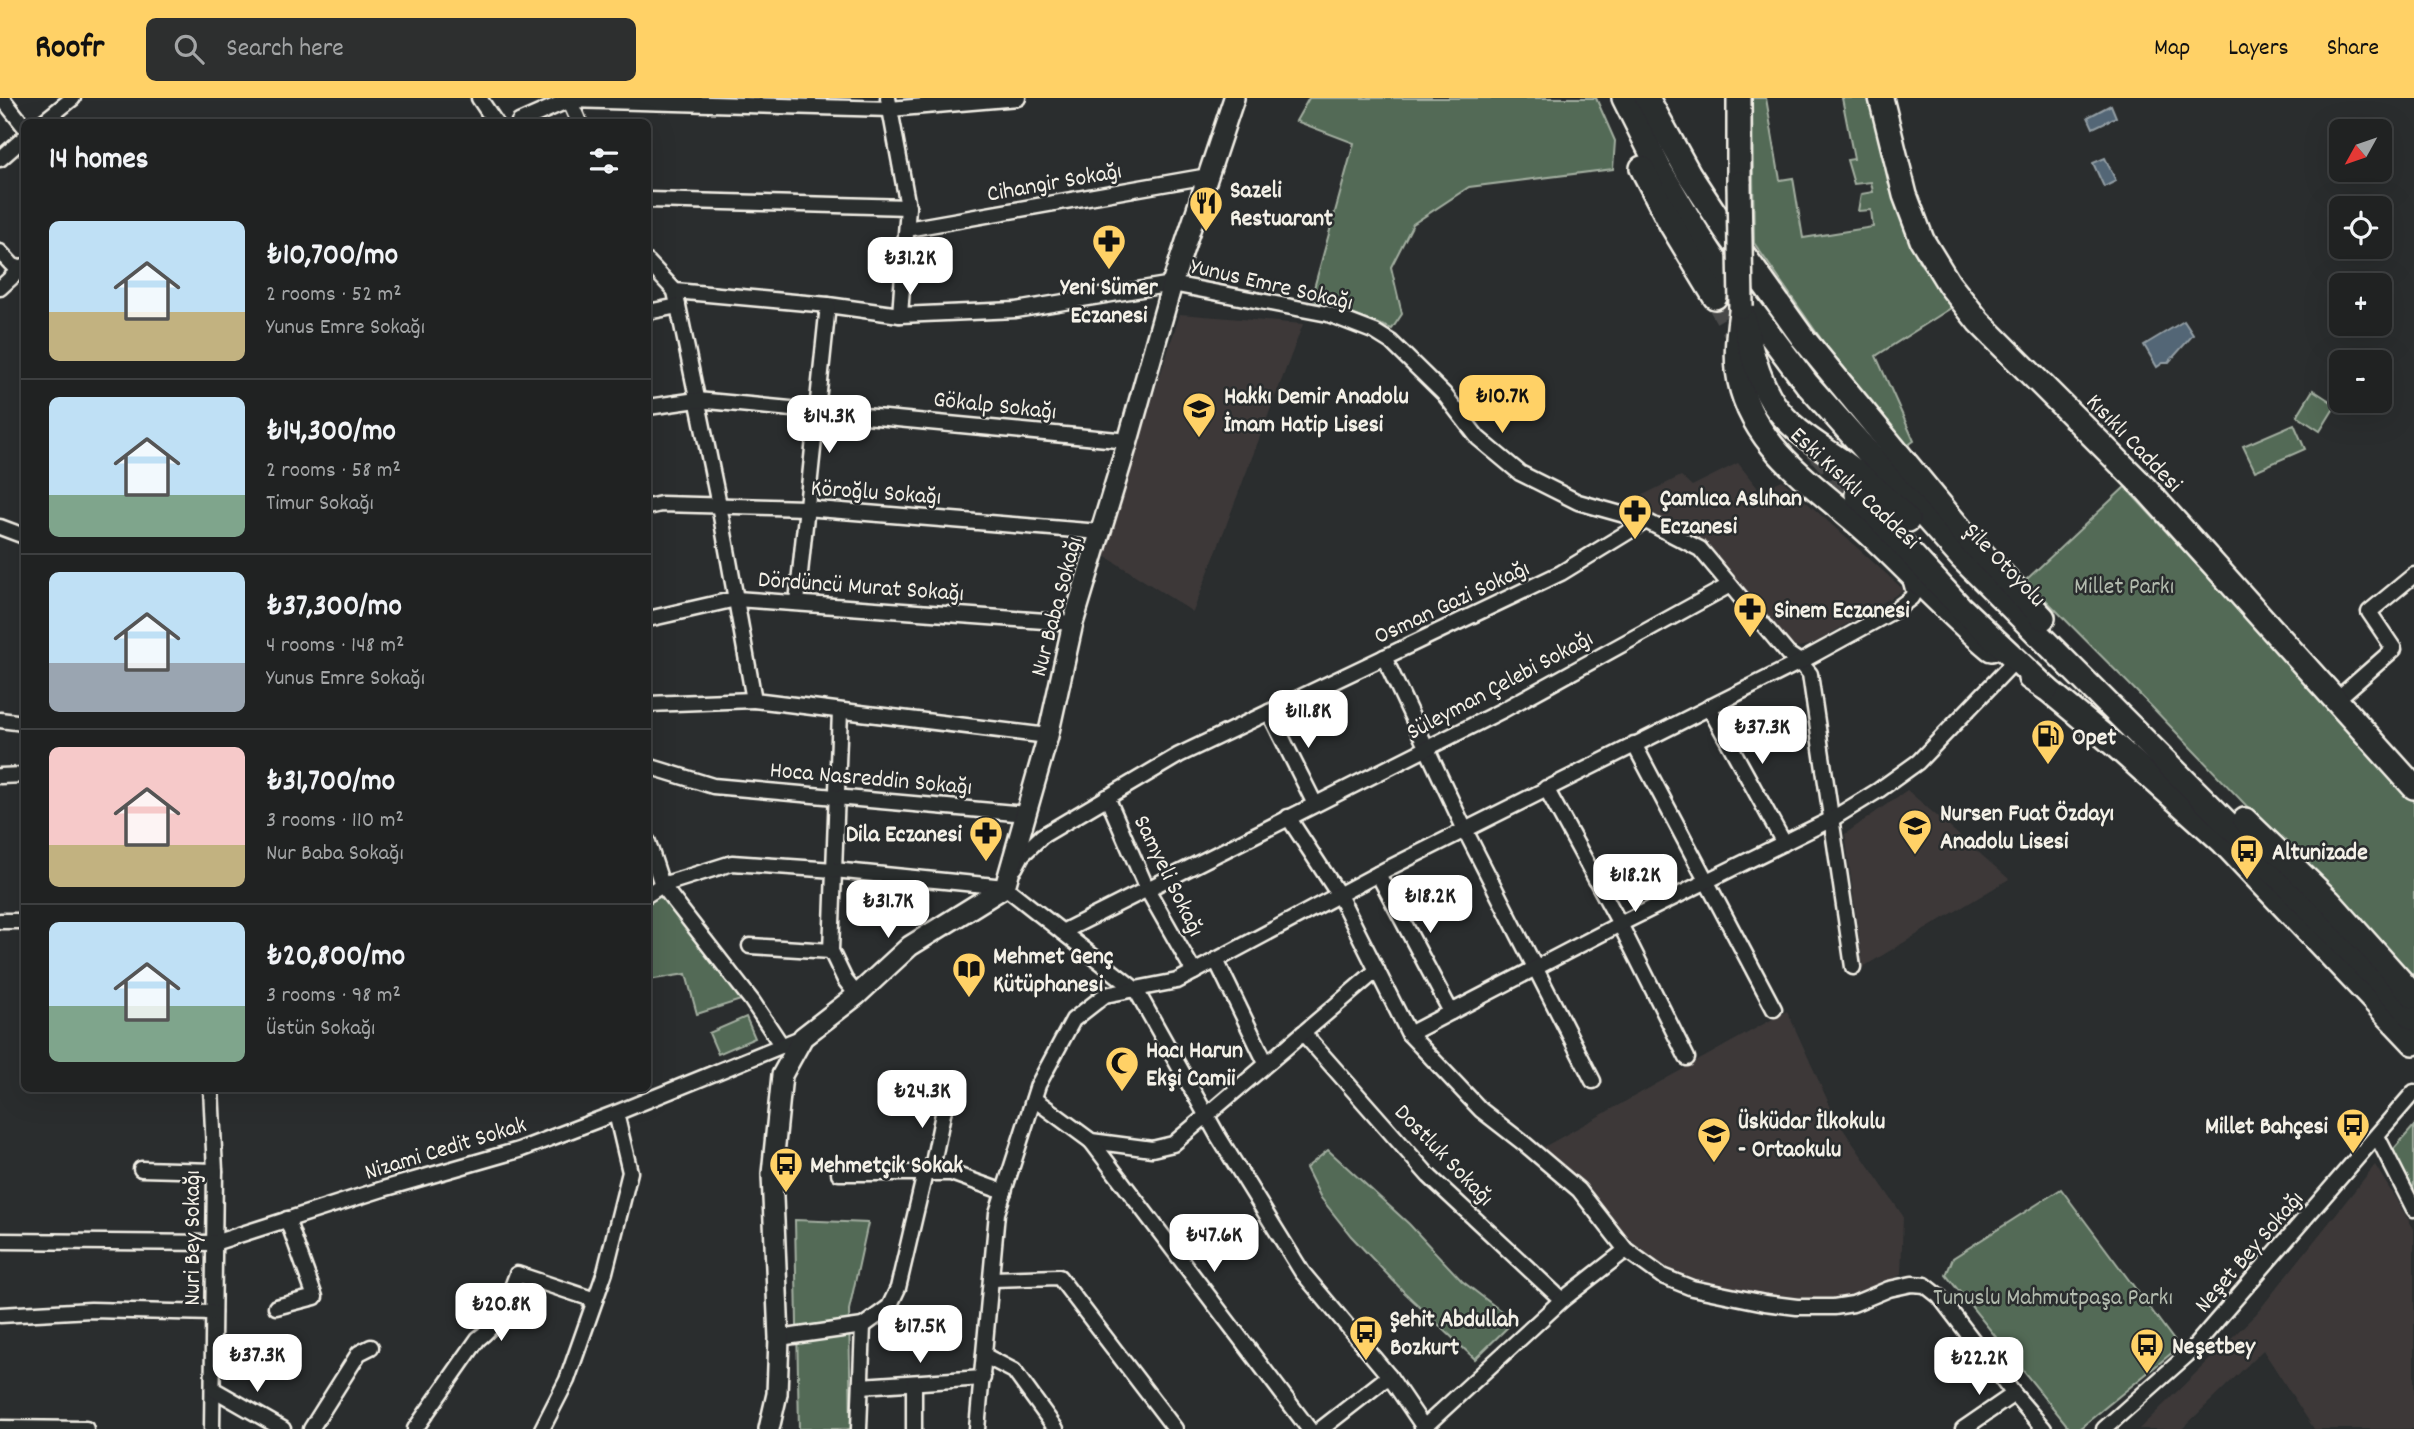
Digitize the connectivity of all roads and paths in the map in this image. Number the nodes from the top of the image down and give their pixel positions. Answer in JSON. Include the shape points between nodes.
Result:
{"nodes":[{"id":1,"x":2,"y":98,"type":"edge"},
{"id":2,"x":73,"y":98,"type":"edge"},
{"id":3,"x":479,"y":98,"type":"edge"},
{"id":4,"x":1018,"y":98,"type":"edge"},
{"id":5,"x":1610,"y":98,"type":"edge"},
{"id":6,"x":1624,"y":98,"type":"edge"},
{"id":7,"x":1647,"y":98,"type":"edge"},
{"id":8,"x":1739,"y":98,"type":"edge"},
{"id":9,"x":1881,"y":98,"type":"edge"},
{"id":10,"x":1230,"y":99,"type":"edge"},
{"id":11,"x":569,"y":100,"type":"junction"},
{"id":12,"x":889,"y":104,"type":"edge"},
{"id":13,"x":47,"y":119,"type":"edge"},
{"id":14,"x":493,"y":119,"type":"edge"},
{"id":15,"x":526,"y":119,"type":"edge"},
{"id":16,"x":578,"y":119,"type":"edge"},
{"id":17,"x":21,"y":122,"type":"edge"},
{"id":18,"x":21,"y":141,"type":"edge"},
{"id":19,"x":0,"y":159,"type":"edge"},
{"id":20,"x":1208,"y":176,"type":"junction"},
{"id":21,"x":651,"y":200,"type":"edge"},
{"id":22,"x":908,"y":207,"type":"junction"},
{"id":23,"x":907,"y":229,"type":"junction"},
{"id":24,"x":0,"y":252,"type":"edge"},
{"id":25,"x":651,"y":265,"type":"edge"},
{"id":26,"x":21,"y":268,"type":"edge"},
{"id":27,"x":1172,"y":284,"type":"junction"},
{"id":28,"x":0,"y":288,"type":"edge"},
{"id":29,"x":675,"y":291,"type":"junction"},
{"id":30,"x":1715,"y":297,"type":"tunnel mouth"},
{"id":31,"x":828,"y":305,"type":"junction"},
{"id":32,"x":678,"y":306,"type":"junction"},
{"id":33,"x":1741,"y":306,"type":"junction"},
{"id":34,"x":651,"y":311,"type":"edge"},
{"id":35,"x":900,"y":315,"type":"junction"},
{"id":36,"x":697,"y":400,"type":"junction"},
{"id":37,"x":651,"y":407,"type":"edge"},
{"id":38,"x":816,"y":409,"type":"junction"},
{"id":39,"x":1128,"y":441,"type":"junction"},
{"id":40,"x":1857,"y":495,"type":"tunnel mouth"},
{"id":41,"x":719,"y":505,"type":"junction"},
{"id":42,"x":651,"y":506,"type":"edge"},
{"id":43,"x":805,"y":508,"type":"junction"},
{"id":44,"x":1646,"y":521,"type":"junction"},
{"id":45,"x":0,"y":527,"type":"edge"},
{"id":46,"x":1100,"y":532,"type":"junction"},
{"id":47,"x":21,"y":535,"type":"edge"},
{"id":48,"x":1904,"y":568,"type":"junction"},
{"id":49,"x":2414,"y":575,"type":"edge"},
{"id":50,"x":1730,"y":584,"type":"junction"},
{"id":51,"x":736,"y":599,"type":"junction"},
{"id":52,"x":797,"y":602,"type":"junction"},
{"id":53,"x":651,"y":618,"type":"edge"},
{"id":54,"x":1073,"y":623,"type":"junction"},
{"id":55,"x":1384,"y":657,"type":"junction"},
{"id":56,"x":1800,"y":662,"type":"junction"},
{"id":57,"x":2010,"y":666,"type":"junction"},
{"id":58,"x":2047,"y":689,"type":"junction"},
{"id":59,"x":754,"y":700,"type":"junction"},
{"id":60,"x":2336,"y":701,"type":"junction"},
{"id":61,"x":651,"y":704,"type":"edge"},
{"id":62,"x":1709,"y":707,"type":"junction"},
{"id":63,"x":840,"y":711,"type":"junction"},
{"id":64,"x":1269,"y":712,"type":"junction"},
{"id":65,"x":0,"y":720,"type":"edge"},
{"id":66,"x":21,"y":723,"type":"edge"},
{"id":67,"x":1048,"y":736,"type":"junction"},
{"id":68,"x":2140,"y":737,"type":"junction"},
{"id":69,"x":1634,"y":744,"type":"junction"},
{"id":70,"x":1426,"y":748,"type":"junction"},
{"id":71,"x":651,"y":767,"type":"edge"},
{"id":72,"x":21,"y":775,"type":"edge"},
{"id":73,"x":0,"y":776,"type":"edge"},
{"id":74,"x":1546,"y":788,"type":"junction"},
{"id":75,"x":2414,"y":788,"type":"edge"},
{"id":76,"x":837,"y":796,"type":"junction"},
{"id":77,"x":1107,"y":797,"type":"junction"},
{"id":78,"x":1315,"y":804,"type":"junction"},
{"id":79,"x":1026,"y":814,"type":"junction"},
{"id":80,"x":1288,"y":817,"type":"junction"},
{"id":81,"x":1832,"y":818,"type":"junction"},
{"id":82,"x":1465,"y":830,"type":"junction"},
{"id":83,"x":1783,"y":843,"type":"junction"},
{"id":84,"x":651,"y":851,"type":"edge"},
{"id":85,"x":834,"y":870,"type":"junction"},
{"id":86,"x":1378,"y":874,"type":"junction"},
{"id":87,"x":1706,"y":881,"type":"junction"},
{"id":88,"x":662,"y":885,"type":"junction"},
{"id":89,"x":1005,"y":887,"type":"junction"},
{"id":90,"x":1146,"y":889,"type":"junction"},
{"id":91,"x":651,"y":892,"type":"edge"},
{"id":92,"x":1339,"y":895,"type":"junction"},
{"id":93,"x":0,"y":921,"type":"edge"},
{"id":94,"x":21,"y":921,"type":"edge"},
{"id":95,"x":1620,"y":924,"type":"junction"},
{"id":96,"x":1062,"y":932,"type":"junction"},
{"id":97,"x":750,"y":946,"type":"dead end"},
{"id":98,"x":831,"y":951,"type":"junction"},
{"id":99,"x":1216,"y":960,"type":"junction"},
{"id":100,"x":1537,"y":967,"type":"junction"},
{"id":101,"x":1853,"y":967,"type":"dead end"},
{"id":102,"x":1377,"y":970,"type":"junction"},
{"id":103,"x":1194,"y":972,"type":"junction"},
{"id":104,"x":1136,"y":990,"type":"junction"},
{"id":105,"x":857,"y":995,"type":"junction"},
{"id":106,"x":2414,"y":996,"type":"edge"},
{"id":107,"x":1774,"y":1009,"type":"dead end"},
{"id":108,"x":1451,"y":1012,"type":"junction"},
{"id":109,"x":2414,"y":1017,"type":"edge"},
{"id":110,"x":1303,"y":1033,"type":"junction"},
{"id":111,"x":1409,"y":1034,"type":"junction"},
{"id":112,"x":803,"y":1037,"type":"junction"},
{"id":113,"x":2414,"y":1043,"type":"edge"},
{"id":114,"x":782,"y":1046,"type":"junction"},
{"id":115,"x":1687,"y":1058,"type":"dead end"},
{"id":116,"x":1266,"y":1063,"type":"junction"},
{"id":117,"x":1593,"y":1081,"type":"dead end"},
{"id":118,"x":211,"y":1092,"type":"edge"},
{"id":119,"x":2414,"y":1092,"type":"edge"},
{"id":120,"x":947,"y":1094,"type":"dead end"},
{"id":121,"x":1034,"y":1099,"type":"junction"},
{"id":122,"x":616,"y":1113,"type":"junction"},
{"id":123,"x":1206,"y":1114,"type":"junction"},
{"id":124,"x":2377,"y":1136,"type":"junction"},
{"id":125,"x":1091,"y":1141,"type":"junction"},
{"id":126,"x":141,"y":1169,"type":"dead end"},
{"id":127,"x":215,"y":1171,"type":"junction"},
{"id":128,"x":839,"y":1173,"type":"dead end"},
{"id":129,"x":928,"y":1173,"type":"junction"},
{"id":130,"x":1004,"y":1192,"type":"junction"},
{"id":131,"x":2414,"y":1209,"type":"edge"},
{"id":132,"x":288,"y":1219,"type":"junction"},
{"id":133,"x":0,"y":1241,"type":"edge"},
{"id":134,"x":214,"y":1243,"type":"junction"},
{"id":135,"x":1626,"y":1250,"type":"junction"},
{"id":136,"x":992,"y":1279,"type":"junction"},
{"id":137,"x":595,"y":1300,"type":"junction"},
{"id":138,"x":1562,"y":1300,"type":"junction"},
{"id":139,"x":276,"y":1307,"type":"dead end"},
{"id":140,"x":214,"y":1313,"type":"junction"},
{"id":141,"x":0,"y":1315,"type":"edge"},
{"id":142,"x":863,"y":1326,"type":"junction"},
{"id":143,"x":779,"y":1338,"type":"junction"},
{"id":144,"x":371,"y":1347,"type":"dead end"},
{"id":145,"x":985,"y":1356,"type":"junction"},
{"id":146,"x":1389,"y":1376,"type":"junction"},
{"id":147,"x":982,"y":1378,"type":"junction"},
{"id":148,"x":914,"y":1383,"type":"junction"},
{"id":149,"x":861,"y":1386,"type":"junction"},
{"id":150,"x":214,"y":1388,"type":"junction"},
{"id":151,"x":2014,"y":1394,"type":"junction"},
{"id":152,"x":0,"y":1428,"type":"edge"},
{"id":153,"x":86,"y":1429,"type":"edge"},
{"id":154,"x":212,"y":1429,"type":"edge"},
{"id":155,"x":283,"y":1429,"type":"edge"},
{"id":156,"x":311,"y":1429,"type":"edge"},
{"id":157,"x":415,"y":1429,"type":"edge"},
{"id":158,"x":542,"y":1429,"type":"edge"},
{"id":159,"x":769,"y":1429,"type":"edge"},
{"id":160,"x":859,"y":1429,"type":"edge"},
{"id":161,"x":914,"y":1429,"type":"edge"},
{"id":162,"x":977,"y":1429,"type":"edge"},
{"id":163,"x":1056,"y":1429,"type":"edge"},
{"id":164,"x":1175,"y":1429,"type":"edge"},
{"id":165,"x":1309,"y":1429,"type":"edge"},
{"id":166,"x":1321,"y":1429,"type":"edge"},
{"id":167,"x":1424,"y":1429,"type":"edge"},
{"id":168,"x":1963,"y":1429,"type":"edge"},
{"id":169,"x":2044,"y":1429,"type":"edge"},
{"id":170,"x":2104,"y":1429,"type":"edge"}],
"edges":[{"from":1,"to":17,"type":"street"},
{"from":2,"to":13,"type":"street"},
{"from":3,"to":14,"type":"street"},
{"from":4,"to":12,"type":"street"},
{"from":5,"to":30,"type":"main road","via":[[1666,214]]},
{"from":6,"to":68,"type":"main road","name":"Şile Otoyolu","via":[[1693,226],[1807,384],[1961,556]]},
{"from":7,"to":106,"type":"main road","name":"Şile Otoyolu","via":[[1724,229],[1803,338],[1970,541],[2148,726],[2329,901]]},
{"from":8,"to":33,"type":"main road","name":"Eski Kısıklı Caddesi","bridge":true},
{"from":9,"to":60,"type":"main road","name":"Kısıklı Caddesi","via":[[1905,195],[1922,240],[1949,284],[1979,322],[2145,488]]},
{"from":10,"to":20,"type":"main road","name":"Nur Baba Sokağı"},
{"from":11,"to":12,"type":"street"},
{"from":11,"to":15,"type":"street"},
{"from":11,"to":16,"type":"street"},
{"from":12,"to":22,"type":"street"},
{"from":18,"to":19,"type":"street"},
{"from":20,"to":23,"type":"street","name":"Cihangir Sokağı"},
{"from":20,"to":27,"type":"main road","name":"Nur Baba Sokağı"},
{"from":21,"to":22,"type":"street"},
{"from":22,"to":23,"type":"street"},
{"from":23,"to":35,"type":"street"},
{"from":24,"to":26,"type":"street"},
{"from":25,"to":29,"type":"street"},
{"from":26,"to":28,"type":"street"},
{"from":27,"to":35,"type":"street","name":"Yunus Emre Sokağı","via":[[1016,310]]},
{"from":27,"to":39,"type":"main road","name":"Nur Baba Sokağı"},
{"from":27,"to":44,"type":"street","name":"Yunus Emre Sokağı","via":[[1328,314],[1375,332],[1408,357],[1478,438],[1520,473],[1578,502]]},
{"from":29,"to":31,"type":"street","name":"Yunus Emre Sokağı"},
{"from":29,"to":32,"type":"street"},
{"from":31,"to":35,"type":"street","name":"Yunus Emre Sokağı"},
{"from":31,"to":38,"type":"street"},
{"from":32,"to":34,"type":"street"},
{"from":32,"to":36,"type":"street"},
{"from":33,"to":48,"type":"main road","name":"Eski Kısıklı Caddesi","via":[[1738,372],[1755,423],[1783,459]]},
{"from":33,"to":68,"type":"main road","via":[[1763,383],[1787,422],[1868,481],[1996,614]]},
{"from":36,"to":37,"type":"street","name":"Gökalp Sokağı"},
{"from":36,"to":38,"type":"street","name":"Gökalp Sokağı"},
{"from":36,"to":41,"type":"street"},
{"from":38,"to":39,"type":"street","name":"Gökalp Sokağı"},
{"from":38,"to":43,"type":"street"},
{"from":39,"to":46,"type":"main road","name":"Nur Baba Sokağı"},
{"from":40,"to":58,"type":"main road","via":[[1960,607]]},
{"from":41,"to":42,"type":"street","name":"Köroğlu Sokağı"},
{"from":41,"to":43,"type":"street","name":"Köroğlu Sokağı"},
{"from":41,"to":51,"type":"street"},
{"from":43,"to":46,"type":"street","name":"Köroğlu Sokağı"},
{"from":43,"to":52,"type":"street"},
{"from":44,"to":50,"type":"street","name":"Yunus Emre Sokağı","via":[[1700,549]]},
{"from":44,"to":55,"type":"street","name":"Osman Gazi Sokağı","via":[[1561,573]]},
{"from":45,"to":47,"type":"street"},
{"from":46,"to":54,"type":"main road","name":"Nur Baba Sokağı"},
{"from":48,"to":56,"type":"street","via":[[1914,587],[1911,598]]},
{"from":48,"to":57,"type":"main road","name":"Eski Kısıklı Caddesi"},
{"from":49,"to":60,"type":"street","via":[[2369,612],[2394,649]]},
{"from":50,"to":56,"type":"street","name":"Yunus Emre Sokağı","via":[[1788,654]]},
{"from":50,"to":70,"type":"street","name":"Süleyman Çelebi Sokağı"},
{"from":51,"to":52,"type":"street","name":"Dördüncü Murat Sokağı"},
{"from":51,"to":53,"type":"street","name":"Dördüncü Murat Sokağı"},
{"from":51,"to":59,"type":"street"},
{"from":52,"to":54,"type":"street","name":"Dördüncü Murat Sokağı"},
{"from":54,"to":67,"type":"main road","name":"Nur Baba Sokağı"},
{"from":55,"to":64,"type":"street","name":"Osman Gazi Sokağı"},
{"from":55,"to":70,"type":"street"},
{"from":56,"to":62,"type":"street"},
{"from":56,"to":81,"type":"street","name":"Yunus Emre Sokağı","via":[[1810,674]]},
{"from":57,"to":58,"type":"main road","name":"Eski Kısıklı Caddesi"},
{"from":57,"to":81,"type":"street","via":[[1918,762]]},
{"from":58,"to":113,"type":"main road","via":[[2223,842]]},
{"from":59,"to":61,"type":"street"},
{"from":59,"to":63,"type":"street"},
{"from":60,"to":75,"type":"main road","name":"Kısıklı Caddesi"},
{"from":62,"to":69,"type":"street"},
{"from":62,"to":83,"type":"street"},
{"from":63,"to":67,"type":"street"},
{"from":63,"to":76,"type":"street"},
{"from":64,"to":77,"type":"street","name":"Osman Gazi Sokağı","via":[[1179,755]]},
{"from":64,"to":78,"type":"street"},
{"from":65,"to":66,"type":"street"},
{"from":67,"to":79,"type":"main road","name":"Nur Baba Sokağı"},
{"from":68,"to":109,"type":"main road","name":"Şile Otoyolu"},
{"from":69,"to":74,"type":"street"},
{"from":69,"to":87,"type":"street"},
{"from":70,"to":78,"type":"street","name":"Süleyman Çelebi Sokağı"},
{"from":70,"to":82,"type":"street"},
{"from":71,"to":76,"type":"street","name":"Hoca Nasreddin Sokağı","via":[[713,786]]},
{"from":72,"to":73,"type":"street"},
{"from":74,"to":82,"type":"street"},
{"from":74,"to":95,"type":"street"},
{"from":76,"to":79,"type":"street","name":"Hoca Nasreddin Sokağı"},
{"from":76,"to":85,"type":"street"},
{"from":77,"to":89,"type":"street","name":"Osman Gazi Sokağı","via":[[1041,836],[1022,855]]},
{"from":77,"to":90,"type":"street","name":"Samyeli Sokağı"},
{"from":78,"to":80,"type":"street","name":"Süleyman Çelebi Sokağı"},
{"from":79,"to":89,"type":"main road","name":"Nur Baba Sokağı"},
{"from":80,"to":90,"type":"street","name":"Süleyman Çelebi Sokağı"},
{"from":80,"to":92,"type":"street"},
{"from":81,"to":83,"type":"street"},
{"from":81,"to":101,"type":"street","name":"Yunus Emre Sokağı"},
{"from":82,"to":86,"type":"street"},
{"from":82,"to":100,"type":"street"},
{"from":83,"to":87,"type":"street"},
{"from":84,"to":88,"type":"street"},
{"from":85,"to":88,"type":"street","via":[[732,863]]},
{"from":85,"to":89,"type":"street"},
{"from":85,"to":98,"type":"street"},
{"from":86,"to":92,"type":"street"},
{"from":86,"to":108,"type":"street"},
{"from":87,"to":95,"type":"street"},
{"from":87,"to":107,"type":"street"},
{"from":88,"to":91,"type":"street"},
{"from":88,"to":114,"type":"street"},
{"from":89,"to":96,"type":"street"},
{"from":89,"to":105,"type":"main road","via":[[911,946]]},
{"from":90,"to":96,"type":"street","name":"Süleyman Çelebi Sokağı"},
{"from":90,"to":103,"type":"street","name":"Samyeli Sokağı"},
{"from":92,"to":99,"type":"street"},
{"from":92,"to":102,"type":"street"},
{"from":93,"to":94,"type":"street"},
{"from":95,"to":100,"type":"street"},
{"from":95,"to":115,"type":"street"},
{"from":96,"to":104,"type":"street"},
{"from":97,"to":98,"type":"street"},
{"from":98,"to":105,"type":"street"},
{"from":99,"to":103,"type":"street"},
{"from":99,"to":116,"type":"street"},
{"from":100,"to":108,"type":"street"},
{"from":100,"to":117,"type":"street"},
{"from":102,"to":110,"type":"street"},
{"from":102,"to":111,"type":"street"},
{"from":103,"to":104,"type":"street","via":[[1177,982]]},
{"from":104,"to":121,"type":"street","via":[[1105,995],[1073,1020]]},
{"from":104,"to":123,"type":"street"},
{"from":105,"to":112,"type":"main road"},
{"from":108,"to":111,"type":"street"},
{"from":110,"to":116,"type":"street"},
{"from":110,"to":138,"type":"street","name":"Dostluk Sokağı","via":[[1429,1176]]},
{"from":111,"to":135,"type":"street","via":[[1480,1110],[1579,1190]]},
{"from":112,"to":114,"type":"street","name":"Nizami Cedit Sokak"},
{"from":112,"to":143,"type":"main road","via":[[782,1075],[772,1174]]},
{"from":114,"to":122,"type":"street","name":"Nizami Cedit Sokak"},
{"from":116,"to":123,"type":"street"},
{"from":118,"to":127,"type":"street","name":"Nuri Bey Sokağı"},
{"from":119,"to":124,"type":"street","name":"Neşet Bey Sokağı"},
{"from":120,"to":129,"type":"street"},
{"from":121,"to":125,"type":"street"},
{"from":121,"to":130,"type":"street"},
{"from":122,"to":132,"type":"street","name":"Nizami Cedit Sokak","via":[[519,1150]]},
{"from":122,"to":137,"type":"street","via":[[630,1172]]},
{"from":123,"to":125,"type":"street","via":[[1173,1144],[1152,1149]]},
{"from":123,"to":146,"type":"street","via":[[1302,1272]]},
{"from":124,"to":131,"type":"street"},
{"from":124,"to":170,"type":"street","name":"Neşet Bey Sokağı","via":[[2187,1355]]},
{"from":125,"to":165,"type":"street"},
{"from":126,"to":127,"type":"street"},
{"from":127,"to":134,"type":"street","name":"Nuri Bey Sokağı"},
{"from":128,"to":129,"type":"street"},
{"from":129,"to":130,"type":"street","via":[[951,1173]]},
{"from":129,"to":142,"type":"street","via":[[898,1288],[889,1307]]},
{"from":130,"to":136,"type":"street","via":[[997,1213]]},
{"from":132,"to":134,"type":"street","name":"Nizami Cedit Sokak"},
{"from":132,"to":139,"type":"street","via":[[315,1297]]},
{"from":133,"to":134,"type":"street","name":"Nizami Cedit Sokak"},
{"from":134,"to":140,"type":"street","name":"Nuri Bey Sokağı"},
{"from":135,"to":138,"type":"street"},
{"from":135,"to":151,"type":"street","via":[[1662,1276],[1692,1288],[1786,1306],[1853,1304],[1889,1289],[1925,1285],[1939,1296]]},
{"from":136,"to":145,"type":"street"},
{"from":136,"to":164,"type":"street","via":[[1059,1277]]},
{"from":137,"to":157,"type":"street","via":[[517,1274],[502,1315],[478,1339]]},
{"from":137,"to":158,"type":"street","via":[[567,1380]]},
{"from":138,"to":167,"type":"street"},
{"from":140,"to":141,"type":"street","via":[[91,1310]]},
{"from":140,"to":150,"type":"street","name":"Nuri Bey Sokağı"},
{"from":142,"to":143,"type":"street"},
{"from":142,"to":149,"type":"street"},
{"from":143,"to":159,"type":"main road","via":[[777,1394]]},
{"from":144,"to":156,"type":"street","via":[[359,1353]]},
{"from":145,"to":147,"type":"street"},
{"from":145,"to":163,"type":"street","via":[[1013,1371]]},
{"from":146,"to":166,"type":"street"},
{"from":146,"to":167,"type":"street"},
{"from":147,"to":148,"type":"street"},
{"from":147,"to":162,"type":"street"},
{"from":148,"to":149,"type":"street"},
{"from":148,"to":161,"type":"street"},
{"from":149,"to":160,"type":"street"},
{"from":150,"to":154,"type":"street","name":"Nuri Bey Sokağı"},
{"from":150,"to":155,"type":"street"},
{"from":151,"to":168,"type":"street"},
{"from":151,"to":169,"type":"street"},
{"from":152,"to":153,"type":"street"}]}
